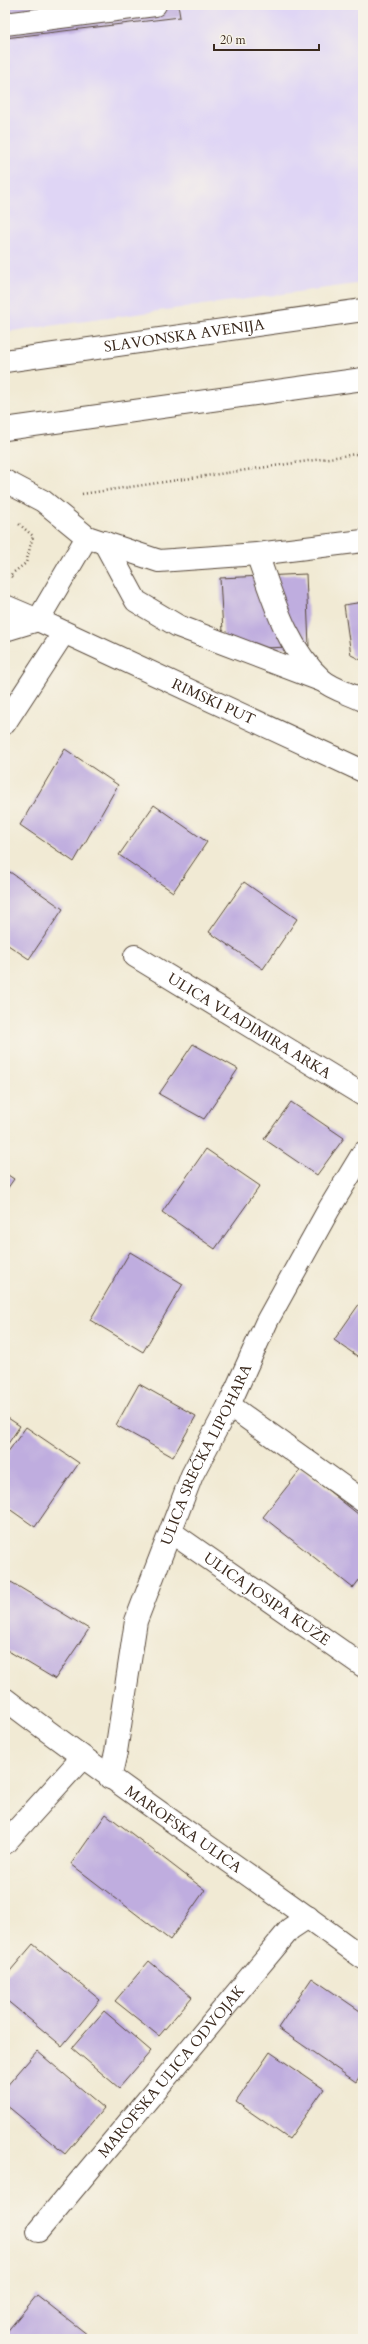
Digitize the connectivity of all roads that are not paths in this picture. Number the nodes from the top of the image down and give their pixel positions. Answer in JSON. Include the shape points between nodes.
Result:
{"nodes":[{"id":1,"x":155,"y":5,"type":"edge"},
{"id":2,"x":5,"y":24,"type":"edge"},
{"id":3,"x":363,"y":310,"type":"edge"},
{"id":4,"x":5,"y":361,"type":"edge"},
{"id":5,"x":363,"y":379,"type":"edge"},
{"id":6,"x":5,"y":429,"type":"edge"},
{"id":7,"x":5,"y":481,"type":"edge"},
{"id":8,"x":96,"y":540,"type":"junction"},
{"id":9,"x":363,"y":541,"type":"edge"},
{"id":10,"x":257,"y":554,"type":"junction"},
{"id":11,"x":5,"y":606,"type":"edge"},
{"id":12,"x":38,"y":620,"type":"junction"},
{"id":13,"x":5,"y":630,"type":"edge"},
{"id":14,"x":63,"y":634,"type":"junction"},
{"id":15,"x":323,"y":681,"type":"junction"},
{"id":16,"x":363,"y":700,"type":"edge"},
{"id":17,"x":5,"y":723,"type":"edge"},
{"id":18,"x":363,"y":772,"type":"edge"},
{"id":19,"x":135,"y":956,"type":"dead end"},
{"id":20,"x":363,"y":1095,"type":"edge"},
{"id":21,"x":363,"y":1154,"type":"edge"},
{"id":22,"x":229,"y":1405,"type":"junction"},
{"id":23,"x":363,"y":1501,"type":"edge"},
{"id":24,"x":171,"y":1532,"type":"junction"},
{"id":25,"x":363,"y":1666,"type":"edge"},
{"id":26,"x":5,"y":1699,"type":"edge"},
{"id":27,"x":82,"y":1758,"type":"junction"},
{"id":28,"x":110,"y":1778,"type":"junction"},
{"id":29,"x":5,"y":1843,"type":"edge"},
{"id":30,"x":308,"y":1917,"type":"junction"},
{"id":31,"x":363,"y":1958,"type":"edge"},
{"id":32,"x":38,"y":2231,"type":"dead end"}],
"edges":[{"from":1,"to":2,"type":"street"},
{"from":3,"to":4,"type":"street","name":"SLAVONSKA AVENIJA"},
{"from":5,"to":6,"type":"street"},
{"from":7,"to":8,"type":"street","via":[[43,502]]},
{"from":8,"to":10,"type":"street","via":[[159,561]]},
{"from":8,"to":12,"type":"street"},
{"from":8,"to":15,"type":"street","via":[[136,601],[178,626]]},
{"from":9,"to":10,"type":"street"},
{"from":10,"to":15,"type":"street","via":[[280,616],[299,654]]},
{"from":11,"to":12,"type":"street","name":"RIMSKI PUT"},
{"from":12,"to":13,"type":"street"},
{"from":12,"to":14,"type":"street","name":"RIMSKI PUT"},
{"from":14,"to":17,"type":"street"},
{"from":14,"to":18,"type":"street","name":"RIMSKI PUT"},
{"from":15,"to":16,"type":"street"},
{"from":19,"to":20,"type":"street","name":"ULICA VLADIMIRA ARKA"},
{"from":21,"to":22,"type":"street","name":"ULICA SREĆKA LIPOHARA","via":[[267,1321]]},
{"from":22,"to":23,"type":"street"},
{"from":22,"to":24,"type":"street","name":"ULICA SREĆKA LIPOHARA","via":[[192,1475]]},
{"from":24,"to":25,"type":"street","name":"ULICA JOSIPA KUŽE"},
{"from":24,"to":28,"type":"street","name":"ULICA SREĆKA LIPOHARA","via":[[136,1621]]},
{"from":26,"to":27,"type":"street","name":"MAROFSKA ULICA"},
{"from":27,"to":28,"type":"street","name":"MAROFSKA ULICA"},
{"from":27,"to":29,"type":"street"},
{"from":28,"to":30,"type":"street","name":"MAROFSKA ULICA"},
{"from":30,"to":31,"type":"street","name":"MAROFSKA ULICA"},
{"from":30,"to":32,"type":"street","name":"MAROFSKA ULICA ODVOJAK","via":[[290,1929]]}]}
